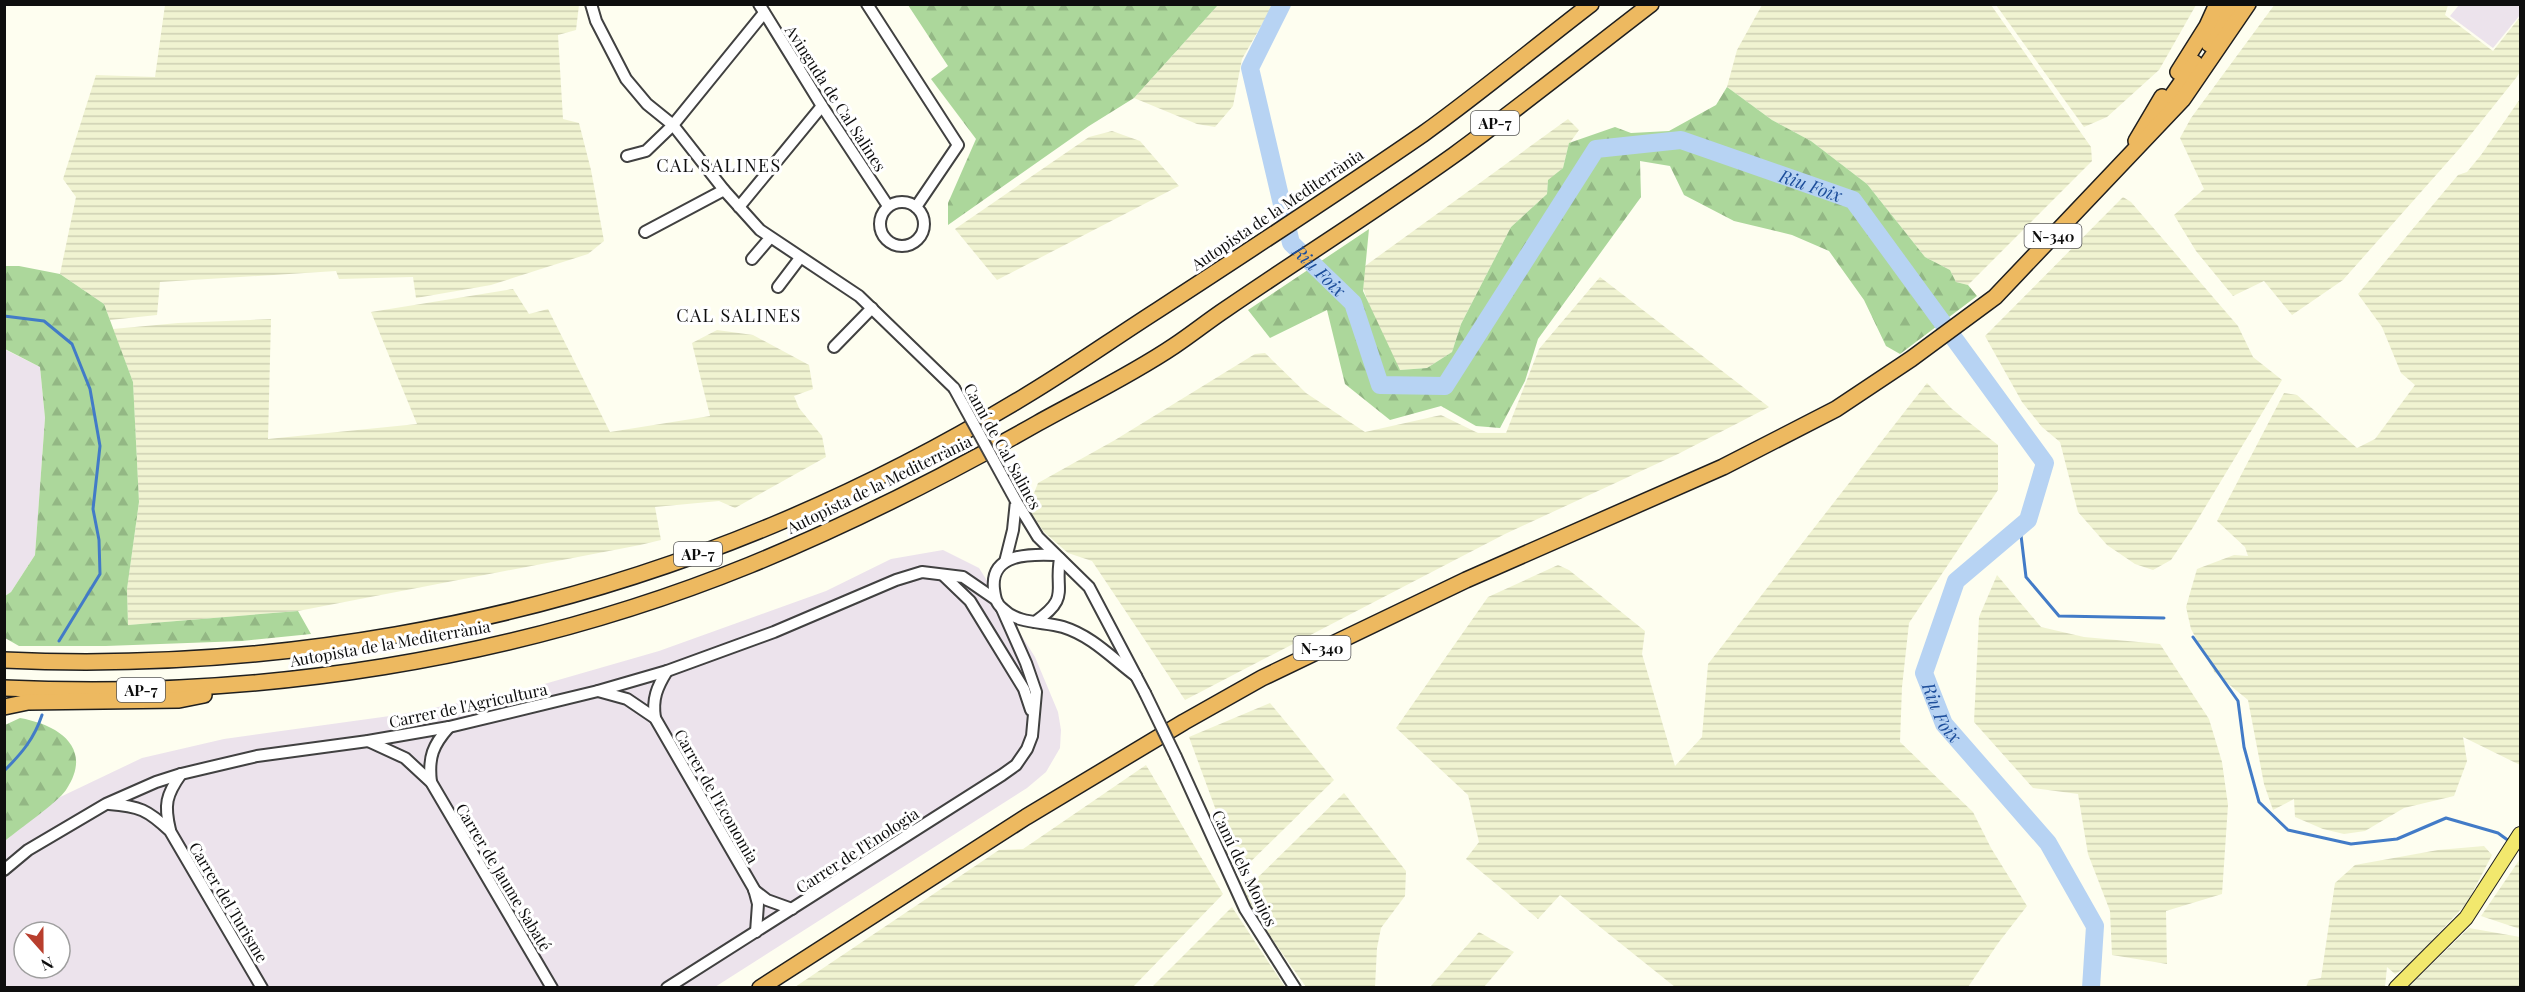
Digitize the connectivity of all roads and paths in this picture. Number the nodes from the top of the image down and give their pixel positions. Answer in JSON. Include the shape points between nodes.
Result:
{"nodes":[{"id":1,"x":591,"y":4,"type":"edge"},
{"id":2,"x":867,"y":4,"type":"edge"},
{"id":3,"x":1591,"y":4,"type":"edge"},
{"id":4,"x":1651,"y":4,"type":"edge"},
{"id":5,"x":2217,"y":4,"type":"edge"},
{"id":6,"x":2232,"y":4,"type":"edge"},
{"id":7,"x":2248,"y":4,"type":"edge"},
{"id":8,"x":761,"y":9,"type":"edge"},
{"id":9,"x":822,"y":106,"type":"junction"},
{"id":10,"x":674,"y":125,"type":"junction"},
{"id":11,"x":627,"y":156,"type":"dead end"},
{"id":12,"x":2125,"y":161,"type":"junction"},
{"id":13,"x":723,"y":190,"type":"junction"},
{"id":14,"x":888,"y":206,"type":"junction"},
{"id":15,"x":739,"y":207,"type":"junction"},
{"id":16,"x":916,"y":207,"type":"junction"},
{"id":17,"x":645,"y":232,"type":"dead end"},
{"id":18,"x":770,"y":238,"type":"junction"},
{"id":19,"x":800,"y":258,"type":"junction"},
{"id":20,"x":752,"y":259,"type":"dead end"},
{"id":21,"x":778,"y":287,"type":"dead end"},
{"id":22,"x":872,"y":308,"type":"junction"},
{"id":23,"x":834,"y":347,"type":"dead end"},
{"id":24,"x":1016,"y":501,"type":"junction"},
{"id":25,"x":1058,"y":557,"type":"junction"},
{"id":26,"x":1005,"y":562,"type":"junction"},
{"id":27,"x":944,"y":576,"type":"junction"},
{"id":28,"x":998,"y":604,"type":"junction"},
{"id":29,"x":1035,"y":622,"type":"junction"},
{"id":30,"x":4,"y":660,"type":"edge"},
{"id":31,"x":668,"y":670,"type":"junction"},
{"id":32,"x":1136,"y":676,"type":"junction"},
{"id":33,"x":278,"y":680,"type":"junction"},
{"id":34,"x":4,"y":688,"type":"edge"},
{"id":35,"x":598,"y":691,"type":"junction"},
{"id":36,"x":4,"y":707,"type":"edge"},
{"id":37,"x":1033,"y":714,"type":"junction"},
{"id":38,"x":655,"y":718,"type":"junction"},
{"id":39,"x":449,"y":727,"type":"junction"},
{"id":40,"x":368,"y":741,"type":"junction"},
{"id":41,"x":1176,"y":757,"type":"joint"},
{"id":42,"x":181,"y":774,"type":"junction"},
{"id":43,"x":431,"y":782,"type":"junction"},
{"id":44,"x":106,"y":804,"type":"junction"},
{"id":45,"x":170,"y":831,"type":"junction"},
{"id":46,"x":2520,"y":834,"type":"edge"},
{"id":47,"x":4,"y":870,"type":"edge"},
{"id":48,"x":754,"y":890,"type":"junction"},
{"id":49,"x":792,"y":909,"type":"junction"},
{"id":50,"x":756,"y":932,"type":"junction"},
{"id":51,"x":262,"y":987,"type":"edge"},
{"id":52,"x":552,"y":987,"type":"edge"},
{"id":53,"x":666,"y":987,"type":"edge"},
{"id":54,"x":760,"y":987,"type":"edge"},
{"id":55,"x":1295,"y":987,"type":"edge"},
{"id":56,"x":2396,"y":987,"type":"edge"}],
"edges":[{"from":1,"to":10,"type":"street","name":"Camí de Cal Salines","via":[[626,79],[647,104]]},
{"from":2,"to":16,"type":"street","via":[[958,145]]},
{"from":3,"to":30,"type":"highway","name":"Autopista de la Mediterrània","number":"AP-7","via":[[1424,132],[1018,401],[872,479],[726,544],[640,574],[488,616],[387,637],[238,656],[136,661]]},
{"from":4,"to":33,"type":"highway","name":"Autopista de la Mediterrània","number":"AP-7","via":[[1454,154],[1171,348],[879,508],[747,566],[628,608],[428,658]]},
{"from":5,"to":12,"type":"highway"},
{"from":6,"to":12,"type":"highway","number":"N-340","via":[[2216,34]]},
{"from":7,"to":12,"type":"highway","via":[[2182,99]]},
{"from":8,"to":9,"type":"street","name":"Avinguda de Cal Salines"},
{"from":8,"to":10,"type":"street"},
{"from":9,"to":14,"type":"street","name":"Avinguda de Cal Salines"},
{"from":9,"to":15,"type":"street"},
{"from":10,"to":11,"type":"street","via":[[646,151]]},
{"from":10,"to":13,"type":"street","name":"Camí de Cal Salines"},
{"from":12,"to":54,"type":"highway","number":"N-340","via":[[1995,297],[1836,409],[1723,467],[1466,580],[1262,678],[1026,817]]},
{"from":13,"to":15,"type":"street","name":"Camí de Cal Salines"},
{"from":13,"to":17,"type":"street"},
{"from":14,"to":16,"type":"street","via":[[897,202]]},
{"from":14,"to":16,"type":"street","via":[[880,230],[890,243],[898,246],[915,242],[921,234],[924,225]]},
{"from":15,"to":18,"type":"street","name":"Camí de Cal Salines"},
{"from":18,"to":19,"type":"street","name":"Camí de Cal Salines"},
{"from":18,"to":20,"type":"street"},
{"from":19,"to":21,"type":"street"},
{"from":19,"to":22,"type":"street","name":"Camí de Cal Salines","via":[[845,285]]},
{"from":22,"to":23,"type":"street"},
{"from":22,"to":24,"type":"street","name":"Camí de Cal Salines","bridge":true,"via":[[954,388]]},
{"from":24,"to":25,"type":"street","name":"Camí de Cal Salines","via":[[1038,537]]},
{"from":24,"to":26,"type":"street"},
{"from":25,"to":26,"type":"street","via":[[1017,555]]},
{"from":25,"to":29,"type":"street","via":[[1060,593],[1047,613]]},
{"from":25,"to":32,"type":"street","name":"Camí de Cal Salines","via":[[1089,587]]},
{"from":26,"to":28,"type":"street","via":[[993,581]]},
{"from":27,"to":28,"type":"street","name":"Carrer de l'Agricultura","via":[[963,577]]},
{"from":27,"to":31,"type":"street","name":"Carrer de l'Agricultura","via":[[922,572],[896,580],[774,632]]},
{"from":27,"to":37,"type":"street","via":[[970,601],[1024,689]]},
{"from":28,"to":29,"type":"street","via":[[1013,617]]},
{"from":28,"to":37,"type":"street","name":"Carrer de l'Enologia","via":[[1036,692]]},
{"from":29,"to":32,"type":"street","via":[[1063,627],[1090,639]]},
{"from":31,"to":35,"type":"street","name":"Carrer de l'Agricultura"},
{"from":31,"to":38,"type":"street","name":"Carrer de l'Economia","via":[[655,694]]},
{"from":32,"to":41,"type":"street","name":"Camí de Cal Salines","bridge":true},
{"from":33,"to":34,"type":"highway","name":"Autopista de la Mediterrània","number":"AP-7","via":[[135,690]]},
{"from":33,"to":36,"type":"highway","via":[[179,700],[28,702]]},
{"from":35,"to":38,"type":"street","name":"Carrer de l'Economia","via":[[627,699]]},
{"from":35,"to":39,"type":"street","name":"Carrer de l'Agricultura"},
{"from":37,"to":49,"type":"street","name":"Carrer de l'Enologia","via":[[1028,749],[1016,765]]},
{"from":38,"to":48,"type":"street","name":"Carrer de l'Economia"},
{"from":39,"to":40,"type":"street","name":"Carrer de l'Agricultura"},
{"from":39,"to":43,"type":"street","via":[[431,753]]},
{"from":40,"to":42,"type":"street","name":"Carrer de l'Agricultura","via":[[257,756]]},
{"from":40,"to":43,"type":"street","name":"Carrer de Jaume Sabaté","via":[[405,758]]},
{"from":41,"to":55,"type":"street","name":"Camí dels Monjos","via":[[1245,909]]},
{"from":42,"to":44,"type":"street","name":"Carrer de l'Agricultura"},
{"from":42,"to":45,"type":"street","name":"Carrer del Turisme","via":[[166,801]]},
{"from":43,"to":52,"type":"street","name":"Carrer de Jaume Sabaté"},
{"from":44,"to":45,"type":"street","name":"Carrer del Turisme","via":[[138,807],[153,814]]},
{"from":44,"to":47,"type":"street","name":"Carrer de l'Agricultura","via":[[28,850]]},
{"from":45,"to":51,"type":"street","name":"Carrer del Turisme"},
{"from":46,"to":56,"type":"main road","via":[[2466,918]]},
{"from":48,"to":49,"type":"street","name":"Carrer de l'Economia","via":[[767,900]]},
{"from":48,"to":50,"type":"street","name":"Carrer de l'Economia","via":[[758,904]]},
{"from":49,"to":50,"type":"street","name":"Carrer de l'Enologia"},
{"from":50,"to":53,"type":"street","name":"Carrer de l'Enologia"}]}
